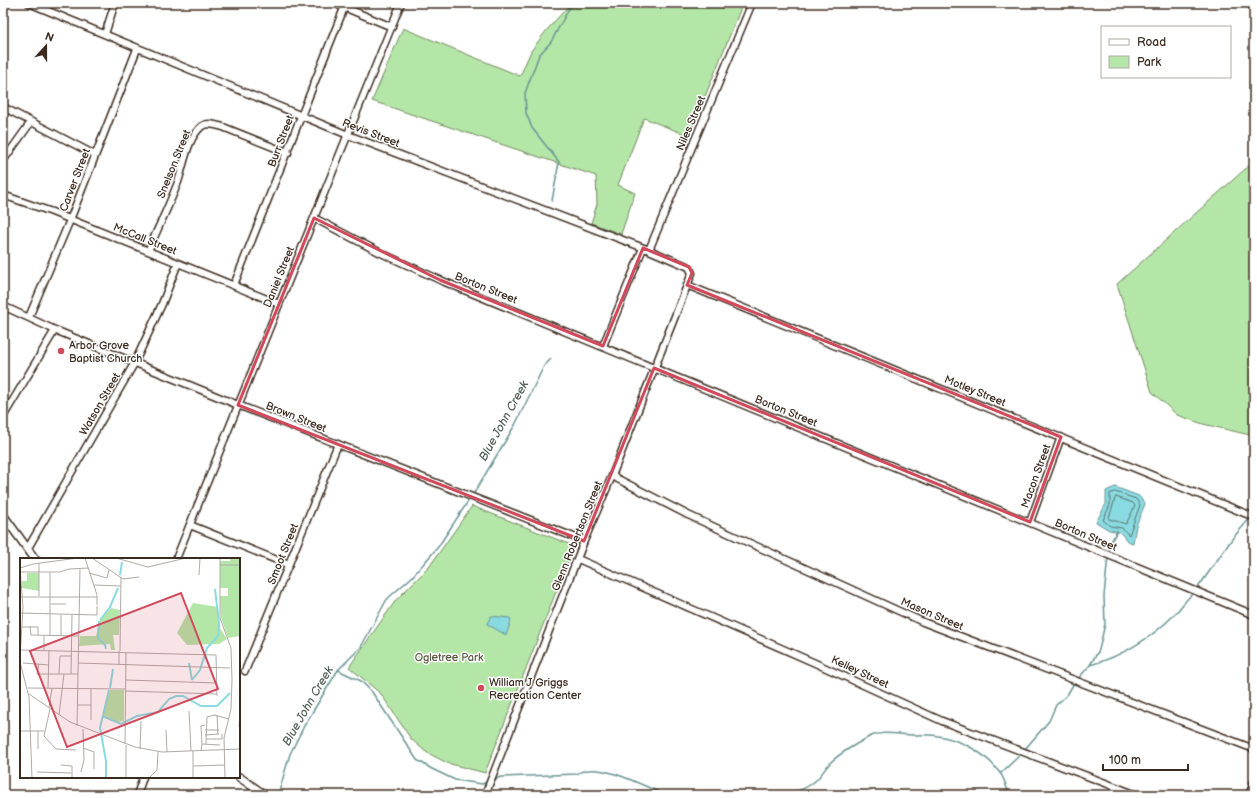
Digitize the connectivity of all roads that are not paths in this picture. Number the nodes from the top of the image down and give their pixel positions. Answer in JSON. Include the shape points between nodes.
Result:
{"nodes":[{"id":1,"x":29,"y":3,"type":"edge"},
{"id":2,"x":115,"y":3,"type":"edge"},
{"id":3,"x":334,"y":3,"type":"edge"},
{"id":4,"x":401,"y":3,"type":"edge"},
{"id":5,"x":752,"y":3,"type":"edge"},
{"id":6,"x":345,"y":5,"type":"edge"},
{"id":7,"x":392,"y":27,"type":"junction"},
{"id":8,"x":105,"y":34,"type":"junction"},
{"id":9,"x":137,"y":49,"type":"junction"},
{"id":10,"x":3,"y":107,"type":"edge"},
{"id":11,"x":301,"y":116,"type":"junction"},
{"id":12,"x":31,"y":122,"type":"junction"},
{"id":13,"x":348,"y":135,"type":"junction"},
{"id":14,"x":288,"y":153,"type":"junction"},
{"id":15,"x":95,"y":155,"type":"junction"},
{"id":16,"x":3,"y":161,"type":"edge"},
{"id":17,"x":3,"y":195,"type":"edge"},
{"id":18,"x":314,"y":218,"type":"junction"},
{"id":19,"x":70,"y":220,"type":"junction"},
{"id":20,"x":646,"y":249,"type":"junction"},
{"id":21,"x":148,"y":251,"type":"junction"},
{"id":22,"x":178,"y":263,"type":"junction"},
{"id":23,"x":234,"y":285,"type":"junction"},
{"id":24,"x":687,"y":285,"type":"junction"},
{"id":25,"x":279,"y":304,"type":"junction"},
{"id":26,"x":3,"y":306,"type":"edge"},
{"id":27,"x":29,"y":317,"type":"junction"},
{"id":28,"x":55,"y":330,"type":"junction"},
{"id":29,"x":603,"y":346,"type":"junction"},
{"id":30,"x":136,"y":362,"type":"junction"},
{"id":31,"x":654,"y":368,"type":"junction"},
{"id":32,"x":238,"y":405,"type":"junction"},
{"id":33,"x":3,"y":418,"type":"edge"},
{"id":34,"x":1061,"y":437,"type":"junction"},
{"id":35,"x":338,"y":444,"type":"junction"},
{"id":36,"x":612,"y":476,"type":"junction"},
{"id":37,"x":3,"y":515,"type":"edge"},
{"id":38,"x":1254,"y":517,"type":"edge"},
{"id":39,"x":1030,"y":522,"type":"junction"},
{"id":40,"x":190,"y":525,"type":"junction"},
{"id":41,"x":584,"y":540,"type":"junction"},
{"id":42,"x":28,"y":548,"type":"junction"},
{"id":43,"x":34,"y":558,"type":"edge"},
{"id":44,"x":176,"y":558,"type":"edge"},
{"id":45,"x":578,"y":559,"type":"junction"},
{"id":46,"x":289,"y":565,"type":"junction"},
{"id":47,"x":1254,"y":615,"type":"edge"},
{"id":48,"x":245,"y":671,"type":"dead end"},
{"id":49,"x":1254,"y":749,"type":"edge"},
{"id":50,"x":143,"y":778,"type":"edge"},
{"id":51,"x":240,"y":778,"type":"edge"},
{"id":52,"x":1254,"y":782,"type":"edge"},
{"id":53,"x":137,"y":795,"type":"edge"},
{"id":54,"x":265,"y":795,"type":"edge"},
{"id":55,"x":485,"y":795,"type":"edge"},
{"id":56,"x":1137,"y":795,"type":"edge"},
{"id":57,"x":1249,"y":795,"type":"edge"}],
"edges":[{"from":1,"to":8,"type":"street","name":"Revis Street"},
{"from":2,"to":8,"type":"street"},
{"from":3,"to":6,"type":"street"},
{"from":4,"to":7,"type":"street","name":"Daniel Street"},
{"from":5,"to":20,"type":"street","name":"Niles Street"},
{"from":6,"to":7,"type":"street"},
{"from":6,"to":11,"type":"street","name":"Burr Street"},
{"from":7,"to":13,"type":"street","name":"Daniel Street"},
{"from":8,"to":9,"type":"street","name":"Revis Street"},
{"from":9,"to":11,"type":"street","name":"Revis Street"},
{"from":9,"to":15,"type":"street","name":"Carver Street"},
{"from":10,"to":12,"type":"street"},
{"from":11,"to":13,"type":"street","name":"Revis Street"},
{"from":11,"to":14,"type":"street","name":"Burr Street"},
{"from":12,"to":15,"type":"street"},
{"from":12,"to":16,"type":"street"},
{"from":13,"to":18,"type":"street","name":"Daniel Street"},
{"from":13,"to":20,"type":"street","name":"Revis Street"},
{"from":14,"to":21,"type":"street","name":"Snelson Street","via":[[223,127],[204,124],[192,139],[178,183]]},
{"from":14,"to":23,"type":"street","name":"Burr Street"},
{"from":15,"to":19,"type":"street","name":"Carver Street"},
{"from":17,"to":19,"type":"street","name":"McCall Street"},
{"from":18,"to":25,"type":"street","name":"Daniel Street"},
{"from":18,"to":29,"type":"street","name":"Borton Street","via":[[440,280]]},
{"from":19,"to":21,"type":"street","name":"McCall Street"},
{"from":19,"to":27,"type":"street","name":"Carver Street"},
{"from":20,"to":24,"type":"street","name":"Revis Street","via":[[689,267],[692,273]]},
{"from":20,"to":29,"type":"street","name":"Niles Street"},
{"from":21,"to":22,"type":"street","name":"McCall Street"},
{"from":22,"to":23,"type":"street","name":"McCall Street"},
{"from":22,"to":30,"type":"street","name":"Watson Street"},
{"from":23,"to":25,"type":"street","name":"McCall Street"},
{"from":24,"to":31,"type":"street","name":"Glenn Robertson Street"},
{"from":24,"to":34,"type":"street","name":"Motley Street"},
{"from":25,"to":32,"type":"street","name":"Daniel Street"},
{"from":26,"to":27,"type":"street","name":"Brown Street"},
{"from":27,"to":28,"type":"street","name":"Brown Street"},
{"from":28,"to":30,"type":"street","name":"Brown Street"},
{"from":28,"to":33,"type":"street"},
{"from":29,"to":31,"type":"street","name":"Borton Street"},
{"from":30,"to":32,"type":"street","name":"Brown Street"},
{"from":30,"to":42,"type":"street","name":"Watson Street"},
{"from":31,"to":36,"type":"street","name":"Glenn Robertson Street"},
{"from":31,"to":39,"type":"street","name":"Borton Street"},
{"from":32,"to":35,"type":"street","name":"Brown Street"},
{"from":32,"to":40,"type":"street","name":"Daniel Street"},
{"from":34,"to":38,"type":"street","name":"Motley Street"},
{"from":34,"to":39,"type":"street","name":"Macon Street"},
{"from":35,"to":41,"type":"street","name":"Brown Street"},
{"from":35,"to":46,"type":"street","name":"Smoot Street"},
{"from":36,"to":41,"type":"street","name":"Glenn Robertson Street"},
{"from":36,"to":49,"type":"street","name":"Mason Street","via":[[688,515],[923,622]]},
{"from":37,"to":42,"type":"street"},
{"from":39,"to":47,"type":"street","name":"Borton Street"},
{"from":40,"to":44,"type":"street","name":"Daniel Street"},
{"from":40,"to":46,"type":"street"},
{"from":41,"to":45,"type":"street","name":"Glenn Robertson Street"},
{"from":42,"to":43,"type":"street"},
{"from":45,"to":55,"type":"street","name":"Glenn Robertson Street"},
{"from":45,"to":56,"type":"street","name":"Kelley Street","via":[[942,721]]},
{"from":46,"to":48,"type":"street","name":"Smoot Street"},
{"from":50,"to":53,"type":"street"},
{"from":51,"to":54,"type":"street"},
{"from":52,"to":57,"type":"street"}]}
